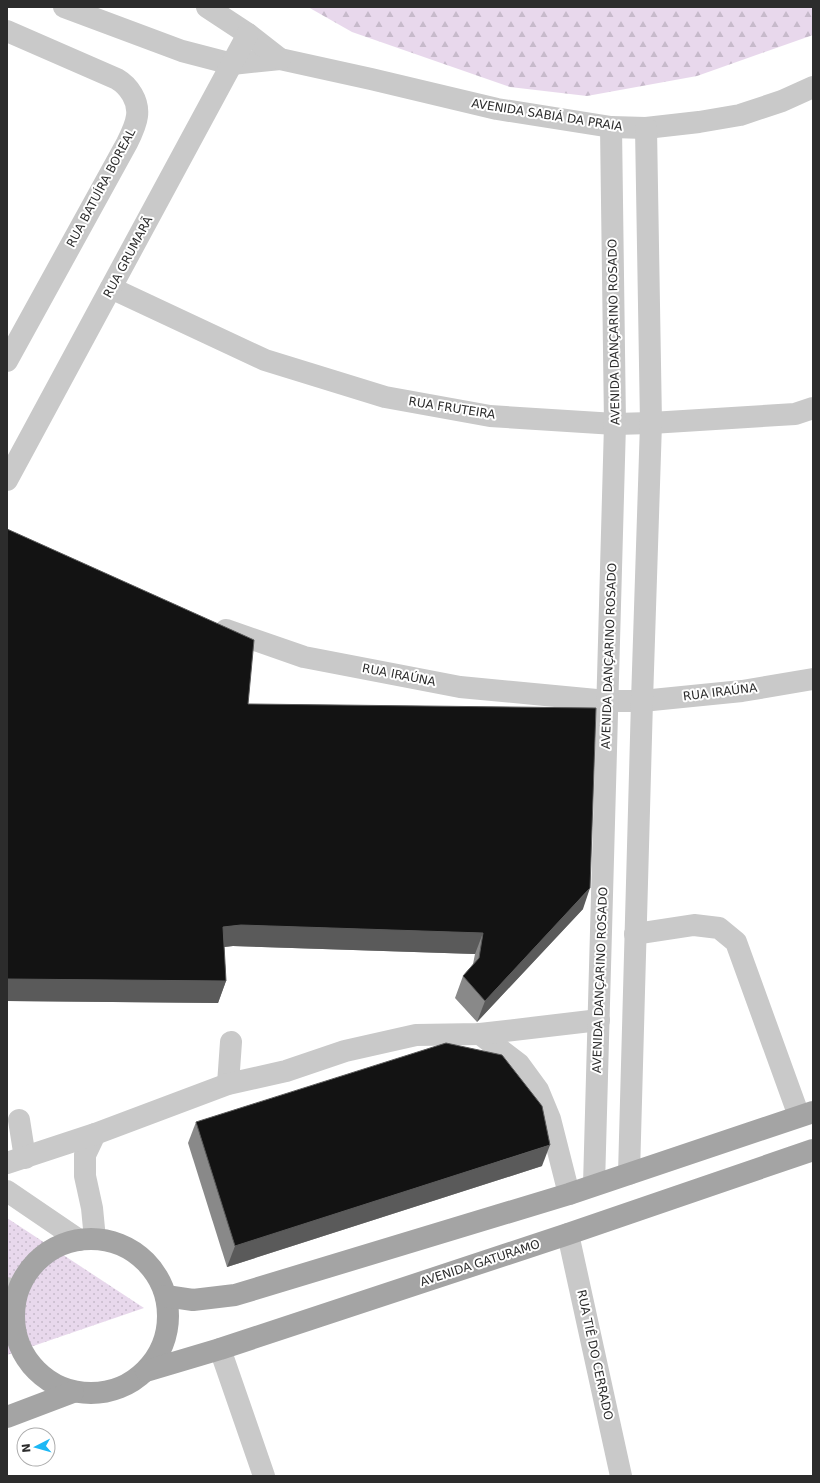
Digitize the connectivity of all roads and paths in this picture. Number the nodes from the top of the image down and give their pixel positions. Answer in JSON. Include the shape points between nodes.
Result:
{"nodes":[{"id":1,"x":64,"y":7,"type":"edge"},
{"id":2,"x":207,"y":7,"type":"edge"},
{"id":3,"x":101,"y":14,"type":"edge"},
{"id":4,"x":7,"y":31,"type":"edge"},
{"id":5,"x":248,"y":34,"type":"junction"},
{"id":6,"x":280,"y":59,"type":"junction"},
{"id":7,"x":232,"y":64,"type":"junction"},
{"id":8,"x":813,"y":86,"type":"edge"},
{"id":9,"x":611,"y":127,"type":"junction"},
{"id":10,"x":646,"y":128,"type":"junction"},
{"id":11,"x":111,"y":288,"type":"junction"},
{"id":12,"x":7,"y":361,"type":"edge"},
{"id":13,"x":813,"y":408,"type":"edge"},
{"id":14,"x":651,"y":423,"type":"junction"},
{"id":15,"x":615,"y":424,"type":"junction"},
{"id":16,"x":7,"y":480,"type":"edge"},
{"id":17,"x":206,"y":624,"type":"edge"},
{"id":18,"x":813,"y":679,"type":"edge"},
{"id":19,"x":607,"y":701,"type":"junction"},
{"id":20,"x":642,"y":701,"type":"junction"},
{"id":21,"x":601,"y":911,"type":"junction"},
{"id":22,"x":636,"y":912,"type":"junction"},
{"id":23,"x":635,"y":934,"type":"junction"},
{"id":24,"x":599,"y":1020,"type":"junction"},
{"id":25,"x":480,"y":1034,"type":"junction"},
{"id":26,"x":231,"y":1042,"type":"dead end"},
{"id":27,"x":228,"y":1084,"type":"junction"},
{"id":28,"x":806,"y":1114,"type":"edge"},
{"id":29,"x":19,"y":1120,"type":"dead end"},
{"id":30,"x":95,"y":1134,"type":"junction"},
{"id":31,"x":813,"y":1150,"type":"edge"},
{"id":32,"x":16,"y":1161,"type":"edge"},
{"id":33,"x":629,"y":1174,"type":"junction"},
{"id":34,"x":594,"y":1185,"type":"junction"},
{"id":35,"x":7,"y":1190,"type":"edge"},
{"id":36,"x":569,"y":1194,"type":"junction"},
{"id":37,"x":568,"y":1234,"type":"junction"},
{"id":38,"x":87,"y":1239,"type":"junction"},
{"id":39,"x":11,"y":1296,"type":"edge"},
{"id":40,"x":166,"y":1296,"type":"junction"},
{"id":41,"x":12,"y":1341,"type":"edge"},
{"id":42,"x":220,"y":1349,"type":"junction"},
{"id":43,"x":146,"y":1371,"type":"junction"},
{"id":44,"x":74,"y":1392,"type":"junction"},
{"id":45,"x":7,"y":1417,"type":"edge"},
{"id":46,"x":264,"y":1476,"type":"edge"},
{"id":47,"x":621,"y":1476,"type":"edge"}],
"edges":[{"from":1,"to":3,"type":"street"},
{"from":2,"to":5,"type":"street","name":"AVENIDA SABIÁ DA PRAIA"},
{"from":3,"to":7,"type":"street","via":[[182,51]]},
{"from":4,"to":12,"type":"street","name":"RUA BATUÍRA BOREAL","via":[[124,83],[135,102],[138,115],[127,143]]},
{"from":5,"to":6,"type":"street","name":"AVENIDA SABIÁ DA PRAIA"},
{"from":5,"to":7,"type":"street","name":"RUA GRUMARÃ"},
{"from":6,"to":7,"type":"street","name":"AVENIDA SABIÁ DA PRAIA"},
{"from":6,"to":9,"type":"street","name":"AVENIDA SABIÁ DA PRAIA","via":[[497,109]]},
{"from":7,"to":11,"type":"street","name":"RUA GRUMARÃ"},
{"from":8,"to":10,"type":"street","name":"AVENIDA SABIÁ DA PRAIA","via":[[782,101],[740,115]]},
{"from":9,"to":10,"type":"street","name":"AVENIDA SABIÁ DA PRAIA"},
{"from":9,"to":15,"type":"street","name":"AVENIDA DANÇARINO ROSADO"},
{"from":10,"to":14,"type":"street"},
{"from":11,"to":15,"type":"street","name":"RUA FRUTEIRA","via":[[265,360],[385,397],[490,416]]},
{"from":11,"to":16,"type":"street","name":"RUA GRUMARÃ"},
{"from":13,"to":14,"type":"street","name":"RUA FRUTEIRA","via":[[795,414]]},
{"from":14,"to":15,"type":"street","name":"RUA FRUTEIRA"},
{"from":14,"to":20,"type":"street"},
{"from":15,"to":19,"type":"street","name":"AVENIDA DANÇARINO ROSADO"},
{"from":17,"to":19,"type":"street","name":"RUA IRAÚNA","via":[[304,657],[460,687]]},
{"from":18,"to":20,"type":"street","name":"RUA IRAÚNA","via":[[742,691]]},
{"from":19,"to":20,"type":"street","name":"RUA IRAÚNA"},
{"from":19,"to":21,"type":"street","name":"AVENIDA DANÇARINO ROSADO"},
{"from":20,"to":22,"type":"street"},
{"from":21,"to":22,"type":"street"},
{"from":21,"to":24,"type":"street","name":"AVENIDA DANÇARINO ROSADO"},
{"from":22,"to":23,"type":"street"},
{"from":23,"to":28,"type":"street","via":[[694,925],[719,928],[736,942]]},
{"from":23,"to":33,"type":"street"},
{"from":24,"to":25,"type":"street"},
{"from":24,"to":34,"type":"street","name":"AVENIDA DANÇARINO ROSADO"},
{"from":25,"to":27,"type":"street","via":[[416,1035],[345,1051],[286,1071]]},
{"from":25,"to":36,"type":"street","via":[[519,1064],[538,1090],[550,1119]]},
{"from":26,"to":27,"type":"street"},
{"from":27,"to":30,"type":"street"},
{"from":28,"to":33,"type":"main road"},
{"from":29,"to":32,"type":"street"},
{"from":30,"to":32,"type":"street"},
{"from":30,"to":38,"type":"street","via":[[85,1155],[92,1208]]},
{"from":31,"to":37,"type":"main road","name":"AVENIDA GATURAMO"},
{"from":33,"to":34,"type":"main road"},
{"from":34,"to":36,"type":"main road"},
{"from":35,"to":38,"type":"street"},
{"from":36,"to":40,"type":"main road","via":[[235,1295],[193,1300]]},
{"from":37,"to":42,"type":"main road","name":"AVENIDA GATURAMO"},
{"from":37,"to":47,"type":"street","name":"RUA TIÊ DO CERRADO"},
{"from":38,"to":39,"type":"main road","via":[[64,1244],[49,1251],[37,1261]]},
{"from":38,"to":40,"type":"main road","via":[[112,1241],[140,1256],[151,1267]]},
{"from":39,"to":41,"type":"main road","via":[[15,1320]]},
{"from":40,"to":43,"type":"main road","via":[[168,1328],[164,1344]]},
{"from":41,"to":44,"type":"main road","via":[[43,1376]]},
{"from":42,"to":43,"type":"main road","name":"AVENIDA GATURAMO"},
{"from":42,"to":46,"type":"street"},
{"from":43,"to":44,"type":"main road","via":[[119,1389],[104,1393]]},
{"from":44,"to":45,"type":"main road"}]}
